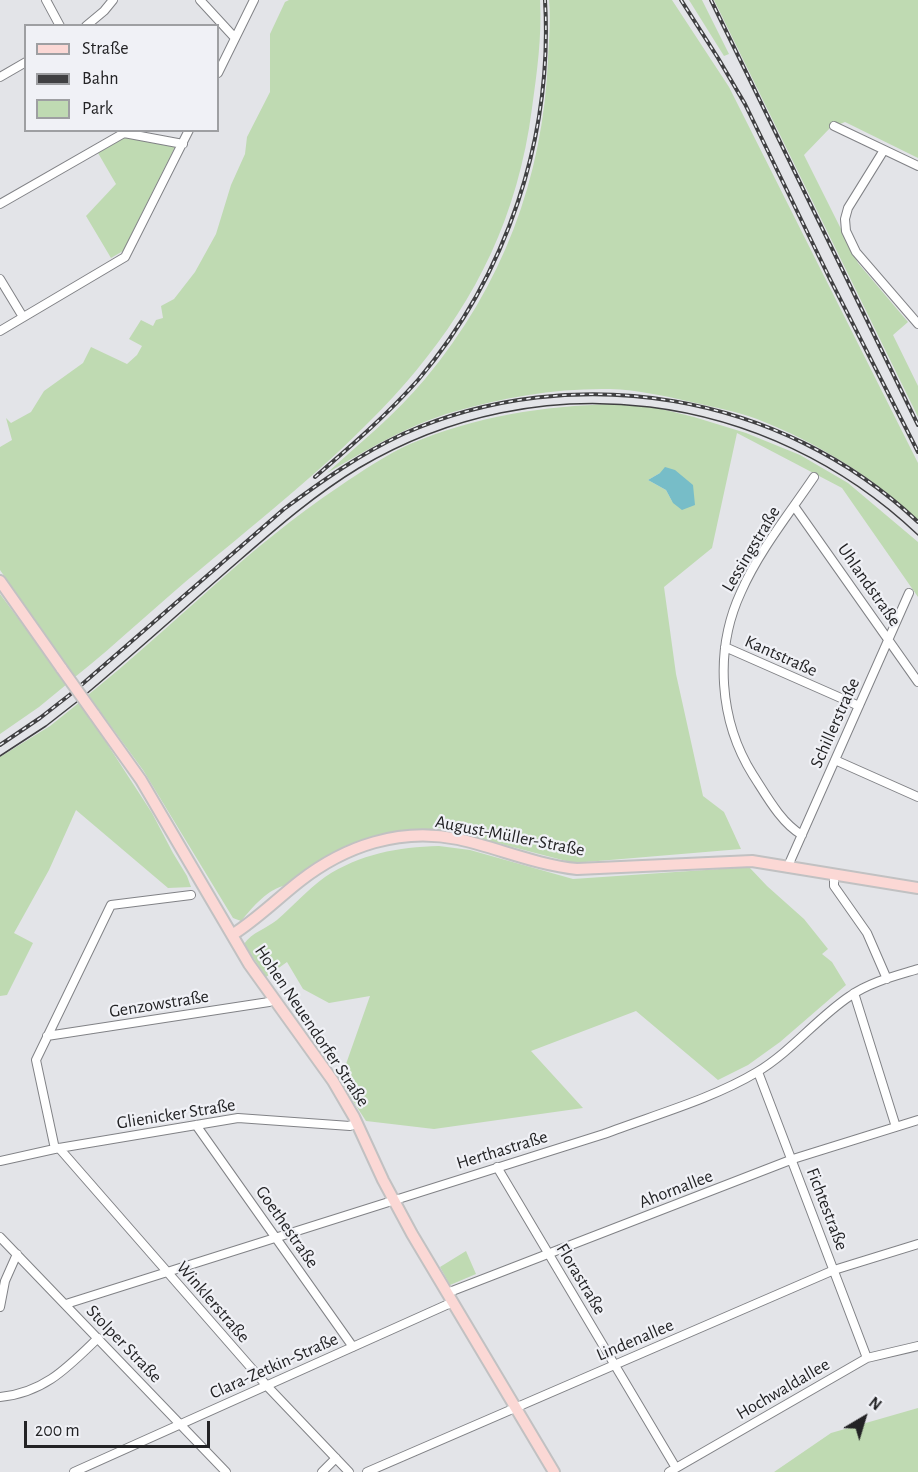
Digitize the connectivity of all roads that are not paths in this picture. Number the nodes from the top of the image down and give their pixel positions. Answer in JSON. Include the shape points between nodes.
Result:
{"nodes":[{"id":1,"x":46,"y":0,"type":"edge"},
{"id":2,"x":113,"y":0,"type":"edge"},
{"id":3,"x":200,"y":0,"type":"edge"},
{"id":4,"x":254,"y":0,"type":"edge"},
{"id":5,"x":59,"y":24,"type":"edge"},
{"id":6,"x":88,"y":24,"type":"edge"},
{"id":7,"x":235,"y":38,"type":"junction"},
{"id":8,"x":24,"y":63,"type":"edge"},
{"id":9,"x":219,"y":71,"type":"edge"},
{"id":10,"x":0,"y":77,"type":"edge"},
{"id":11,"x":834,"y":126,"type":"dead end"},
{"id":12,"x":123,"y":132,"type":"edge"},
{"id":13,"x":188,"y":132,"type":"edge"},
{"id":14,"x":183,"y":144,"type":"junction"},
{"id":15,"x":884,"y":150,"type":"junction"},
{"id":16,"x":918,"y":166,"type":"edge"},
{"id":17,"x":0,"y":204,"type":"edge"},
{"id":18,"x":0,"y":279,"type":"edge"},
{"id":19,"x":23,"y":317,"type":"junction"},
{"id":20,"x":918,"y":323,"type":"edge"},
{"id":21,"x":0,"y":330,"type":"edge"},
{"id":22,"x":814,"y":477,"type":"dead end"},
{"id":23,"x":795,"y":506,"type":"junction"},
{"id":24,"x":0,"y":581,"type":"edge"},
{"id":25,"x":909,"y":593,"type":"dead end"},
{"id":26,"x":888,"y":639,"type":"junction"},
{"id":27,"x":725,"y":647,"type":"junction"},
{"id":28,"x":918,"y":682,"type":"edge"},
{"id":29,"x":859,"y":706,"type":"junction"},
{"id":30,"x":835,"y":760,"type":"junction"},
{"id":31,"x":918,"y":797,"type":"edge"},
{"id":32,"x":802,"y":835,"type":"junction"},
{"id":33,"x":788,"y":867,"type":"junction"},
{"id":34,"x":834,"y":874,"type":"junction"},
{"id":35,"x":918,"y":888,"type":"edge"},
{"id":36,"x":191,"y":895,"type":"dead end"},
{"id":37,"x":232,"y":935,"type":"junction"},
{"id":38,"x":918,"y":969,"type":"edge"},
{"id":39,"x":887,"y":979,"type":"junction"},
{"id":40,"x":854,"y":993,"type":"junction"},
{"id":41,"x":274,"y":999,"type":"junction"},
{"id":42,"x":47,"y":1036,"type":"junction"},
{"id":43,"x":758,"y":1072,"type":"junction"},
{"id":44,"x":918,"y":1120,"type":"edge"},
{"id":45,"x":357,"y":1124,"type":"junction"},
{"id":46,"x":196,"y":1125,"type":"junction"},
{"id":47,"x":897,"y":1127,"type":"junction"},
{"id":48,"x":57,"y":1148,"type":"junction"},
{"id":49,"x":792,"y":1159,"type":"junction"},
{"id":50,"x":0,"y":1161,"type":"edge"},
{"id":51,"x":497,"y":1167,"type":"junction"},
{"id":52,"x":393,"y":1200,"type":"junction"},
{"id":53,"x":0,"y":1237,"type":"edge"},
{"id":54,"x":276,"y":1238,"type":"junction"},
{"id":55,"x":918,"y":1244,"type":"edge"},
{"id":56,"x":17,"y":1254,"type":"junction"},
{"id":57,"x":549,"y":1254,"type":"junction"},
{"id":58,"x":834,"y":1270,"type":"junction"},
{"id":59,"x":168,"y":1272,"type":"junction"},
{"id":60,"x":450,"y":1298,"type":"junction"},
{"id":61,"x":66,"y":1304,"type":"junction"},
{"id":62,"x":0,"y":1307,"type":"edge"},
{"id":63,"x":98,"y":1338,"type":"junction"},
{"id":64,"x":918,"y":1346,"type":"edge"},
{"id":65,"x":353,"y":1347,"type":"junction"},
{"id":66,"x":867,"y":1358,"type":"junction"},
{"id":67,"x":615,"y":1365,"type":"junction"},
{"id":68,"x":267,"y":1386,"type":"junction"},
{"id":69,"x":0,"y":1397,"type":"edge"},
{"id":70,"x":515,"y":1407,"type":"junction"},
{"id":71,"x":180,"y":1424,"type":"junction"},
{"id":72,"x":336,"y":1458,"type":"junction"},
{"id":73,"x":673,"y":1470,"type":"edge"},
{"id":74,"x":74,"y":1472,"type":"edge"},
{"id":75,"x":226,"y":1472,"type":"edge"},
{"id":76,"x":322,"y":1472,"type":"edge"},
{"id":77,"x":350,"y":1472,"type":"edge"},
{"id":78,"x":367,"y":1472,"type":"edge"},
{"id":79,"x":554,"y":1472,"type":"edge"}],
"edges":[{"from":1,"to":5,"type":"street"},
{"from":2,"to":6,"type":"street"},
{"from":3,"to":7,"type":"street"},
{"from":4,"to":7,"type":"street"},
{"from":7,"to":9,"type":"street"},
{"from":8,"to":10,"type":"street"},
{"from":11,"to":15,"type":"street"},
{"from":12,"to":14,"type":"street"},
{"from":12,"to":17,"type":"street"},
{"from":13,"to":14,"type":"street"},
{"from":14,"to":19,"type":"street","via":[[124,257]]},
{"from":15,"to":16,"type":"street"},
{"from":15,"to":20,"type":"street","via":[[848,208],[846,231],[862,260]]},
{"from":18,"to":19,"type":"street"},
{"from":19,"to":21,"type":"street"},
{"from":22,"to":23,"type":"street","name":"Lessingstraße"},
{"from":23,"to":26,"type":"street","name":"Uhlandstraße"},
{"from":23,"to":27,"type":"street","name":"Lessingstraße","via":[[746,581],[734,608]]},
{"from":24,"to":37,"type":"main road","name":"Hohen Neuendorfer Straße","bridge":true,"via":[[141,780]]},
{"from":25,"to":26,"type":"street","name":"Schillerstraße"},
{"from":26,"to":28,"type":"street","name":"Uhlandstraße"},
{"from":26,"to":29,"type":"street","name":"Schillerstraße"},
{"from":27,"to":29,"type":"street","name":"Kantstraße"},
{"from":27,"to":32,"type":"street","name":"Lessingstraße","via":[[725,694],[737,744],[763,789],[790,826]]},
{"from":29,"to":30,"type":"street","name":"Schillerstraße"},
{"from":30,"to":31,"type":"street"},
{"from":30,"to":32,"type":"street","name":"Schillerstraße"},
{"from":32,"to":33,"type":"street","name":"Schillerstraße"},
{"from":33,"to":34,"type":"main road","name":"August-Müller-Straße"},
{"from":33,"to":37,"type":"main road","name":"August-Müller-Straße","via":[[738,860],[577,869],[456,839],[402,837],[369,843],[335,857]]},
{"from":34,"to":35,"type":"main road","name":"August-Müller-Straße"},
{"from":34,"to":39,"type":"street","via":[[834,886],[867,933]]},
{"from":36,"to":42,"type":"street","via":[[111,905]]},
{"from":37,"to":41,"type":"main road","name":"Hohen Neuendorfer Straße"},
{"from":38,"to":39,"type":"street","name":"Herthastraße"},
{"from":39,"to":40,"type":"street","name":"Herthastraße"},
{"from":40,"to":43,"type":"street","name":"Herthastraße"},
{"from":40,"to":47,"type":"street"},
{"from":41,"to":42,"type":"street","name":"Genzowstraße"},
{"from":41,"to":45,"type":"main road","name":"Hohen Neuendorfer Straße","via":[[333,1081]]},
{"from":42,"to":48,"type":"street","via":[[36,1060]]},
{"from":43,"to":49,"type":"street","name":"Fichtestraße"},
{"from":43,"to":51,"type":"street","name":"Herthastraße","via":[[604,1134]]},
{"from":44,"to":47,"type":"street","name":"Ahornallee"},
{"from":45,"to":46,"type":"street","name":"Glienicker Straße","via":[[243,1118]]},
{"from":45,"to":52,"type":"main road","name":"Hohen Neuendorfer Straße"},
{"from":46,"to":48,"type":"street","name":"Glienicker Straße"},
{"from":46,"to":54,"type":"street","name":"Goethestraße"},
{"from":47,"to":49,"type":"street","name":"Ahornallee"},
{"from":48,"to":50,"type":"street","name":"Glienicker Straße"},
{"from":48,"to":59,"type":"street","name":"Winklerstraße"},
{"from":49,"to":57,"type":"street","name":"Ahornallee"},
{"from":49,"to":58,"type":"street","name":"Fichtestraße"},
{"from":51,"to":52,"type":"street","name":"Herthastraße"},
{"from":51,"to":57,"type":"street","name":"Florastraße"},
{"from":52,"to":54,"type":"street","name":"Herthastraße"},
{"from":52,"to":60,"type":"main road","name":"Hohen Neuendorfer Straße"},
{"from":53,"to":56,"type":"street","name":"Stolper Straße"},
{"from":54,"to":59,"type":"street","name":"Herthastraße"},
{"from":54,"to":65,"type":"street","name":"Goethestraße"},
{"from":55,"to":58,"type":"street","name":"Lindenallee"},
{"from":56,"to":61,"type":"street","name":"Stolper Straße"},
{"from":56,"to":62,"type":"street","via":[[5,1281]]},
{"from":57,"to":60,"type":"street","name":"Ahornallee"},
{"from":57,"to":67,"type":"street","name":"Florastraße"},
{"from":58,"to":66,"type":"street","name":"Fichtestraße"},
{"from":58,"to":67,"type":"street","name":"Lindenallee"},
{"from":59,"to":61,"type":"street","name":"Herthastraße"},
{"from":59,"to":68,"type":"street","name":"Winklerstraße"},
{"from":60,"to":65,"type":"street","name":"Clara-Zetkin-Straße"},
{"from":60,"to":70,"type":"main road","name":"Hohen Neuendorfer Straße"},
{"from":61,"to":63,"type":"street","name":"Stolper Straße"},
{"from":63,"to":69,"type":"street","via":[[53,1379],[22,1393]]},
{"from":63,"to":71,"type":"street","name":"Stolper Straße"},
{"from":64,"to":66,"type":"street","name":"Hochwaldallee"},
{"from":65,"to":68,"type":"street","name":"Clara-Zetkin-Straße"},
{"from":66,"to":73,"type":"street","name":"Hochwaldallee"},
{"from":67,"to":70,"type":"street","name":"Lindenallee"},
{"from":67,"to":73,"type":"street","name":"Florastraße"},
{"from":68,"to":71,"type":"street","name":"Clara-Zetkin-Straße"},
{"from":68,"to":72,"type":"street","name":"Winklerstraße"},
{"from":70,"to":78,"type":"street","name":"Lindenallee"},
{"from":70,"to":79,"type":"main road","name":"Hohen Neuendorfer Straße"},
{"from":71,"to":74,"type":"street","name":"Clara-Zetkin-Straße"},
{"from":71,"to":75,"type":"street","name":"Stolper Straße"},
{"from":72,"to":76,"type":"street"},
{"from":72,"to":77,"type":"street","name":"Winklerstraße"}]}
